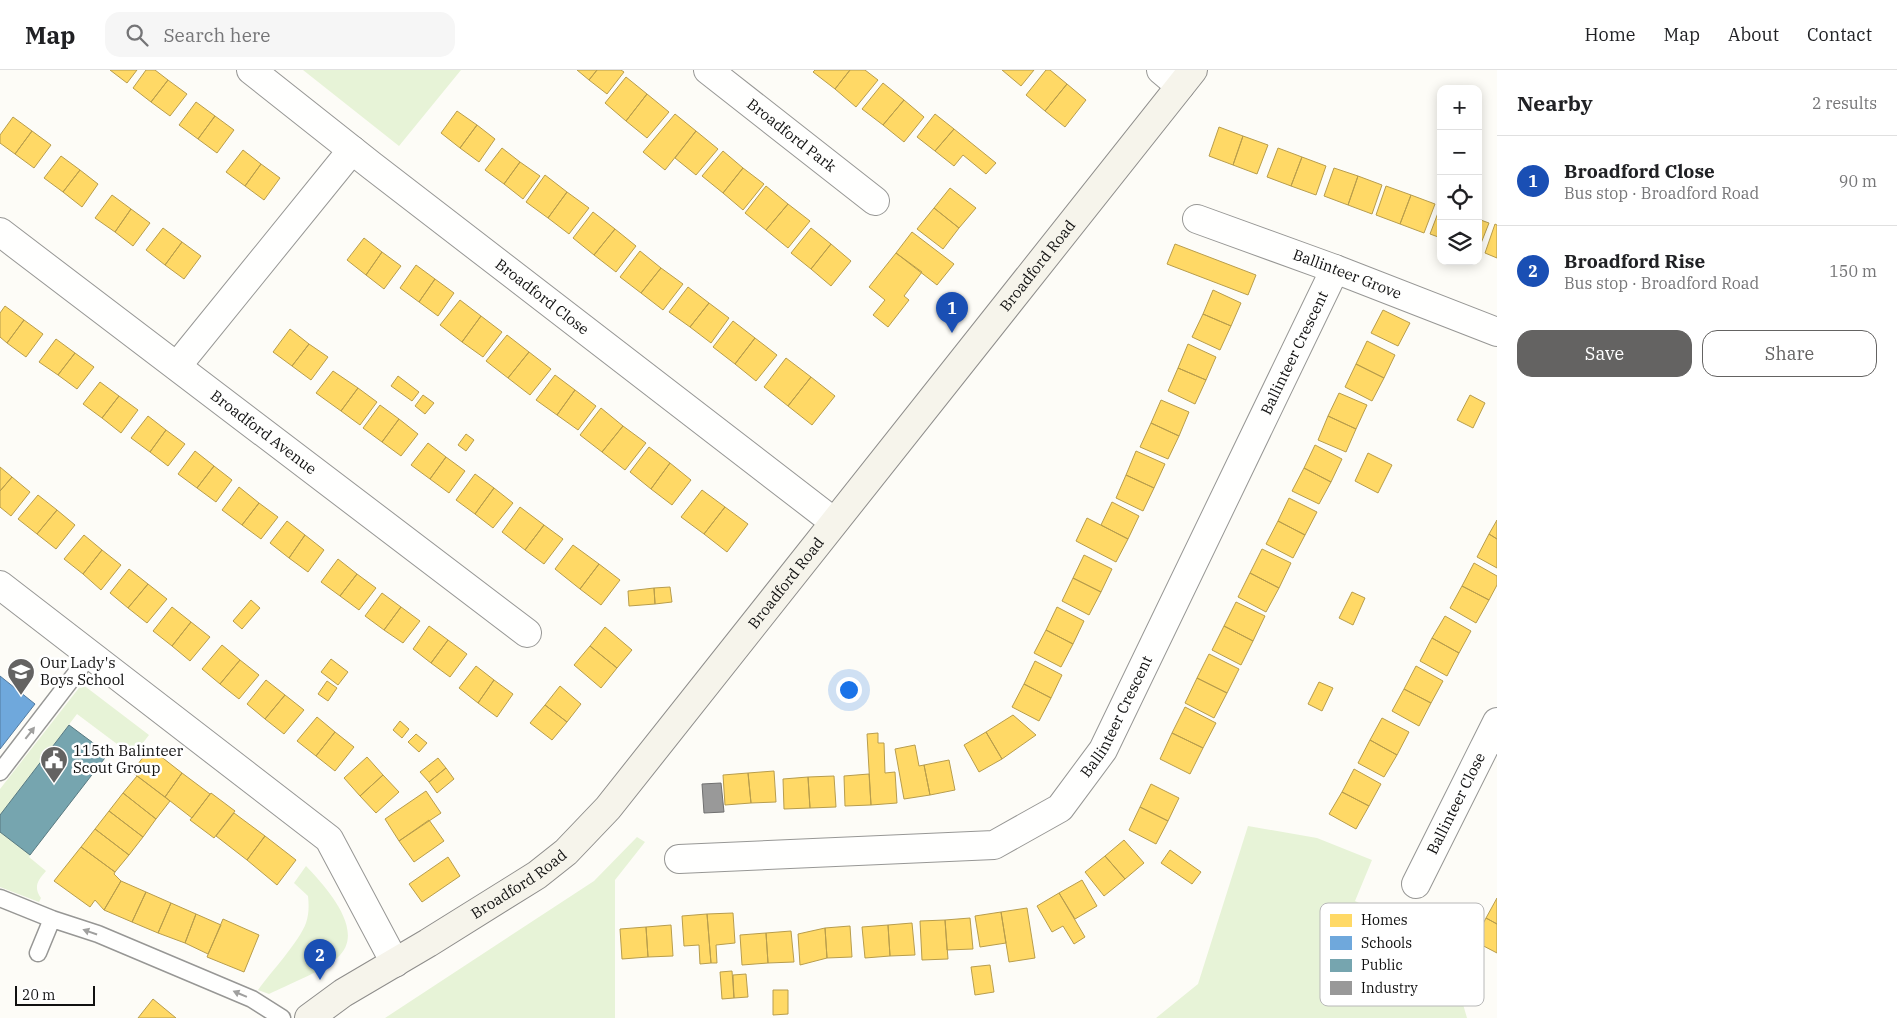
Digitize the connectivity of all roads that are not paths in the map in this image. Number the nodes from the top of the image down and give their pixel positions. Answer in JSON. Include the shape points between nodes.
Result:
{"nodes":[{"id":1,"x":250,"y":70,"type":"edge"},
{"id":2,"x":708,"y":70,"type":"edge"},
{"id":3,"x":1178,"y":75,"type":"edge"},
{"id":4,"x":352,"y":150,"type":"junction"},
{"id":5,"x":875,"y":202,"type":"dead end"},
{"id":6,"x":1197,"y":219,"type":"dead end"},
{"id":7,"x":0,"y":232,"type":"edge"},
{"id":8,"x":1334,"y":269,"type":"junction"},
{"id":9,"x":1497,"y":332,"type":"edge"},
{"id":10,"x":177,"y":366,"type":"junction"},
{"id":11,"x":834,"y":522,"type":"junction"},
{"id":12,"x":0,"y":585,"type":"edge"},
{"id":13,"x":527,"y":633,"type":"dead end"},
{"id":14,"x":90,"y":654,"type":"junction"},
{"id":15,"x":1497,"y":722,"type":"edge"},
{"id":16,"x":0,"y":772,"type":"edge"},
{"id":17,"x":679,"y":859,"type":"dead end"},
{"id":18,"x":1416,"y":884,"type":"dead end"},
{"id":19,"x":0,"y":898,"type":"edge"},
{"id":20,"x":52,"y":919,"type":"junction"},
{"id":21,"x":38,"y":953,"type":"dead end"},
{"id":22,"x":395,"y":963,"type":"junction"},
{"id":23,"x":282,"y":1018,"type":"edge"},
{"id":24,"x":309,"y":1018,"type":"edge"}],
"edges":[{"from":1,"to":4,"type":"street","name":"Broadford Close"},
{"from":2,"to":5,"type":"street","name":"Broadford Park"},
{"from":3,"to":11,"type":"street","name":"Broadford Road"},
{"from":4,"to":10,"type":"street"},
{"from":4,"to":11,"type":"street","name":"Broadford Close"},
{"from":6,"to":8,"type":"street","name":"Ballinteer Grove"},
{"from":7,"to":10,"type":"street","name":"Broadford Avenue"},
{"from":8,"to":9,"type":"street","name":"Ballinteer Grove"},
{"from":8,"to":17,"type":"street","name":"Ballinteer Crescent","via":[[1103,750],[1060,808],[994,845]]},
{"from":10,"to":13,"type":"street","name":"Broadford Avenue"},
{"from":11,"to":22,"type":"street","name":"Broadford Road","via":[[587,831],[537,876]]},
{"from":12,"to":14,"type":"street"},
{"from":16,"to":14,"type":"lane","one_way":true},
{"from":14,"to":22,"type":"street","via":[[329,839]]},
{"from":15,"to":18,"type":"street","name":"Ballinteer Close"},
{"from":19,"to":20,"type":"lane"},
{"from":20,"to":21,"type":"lane"},
{"from":23,"to":20,"type":"lane","one_way":true,"via":[[252,999],[98,934]]},
{"from":22,"to":24,"type":"street","name":"Broadford Road","via":[[343,993]]}]}
